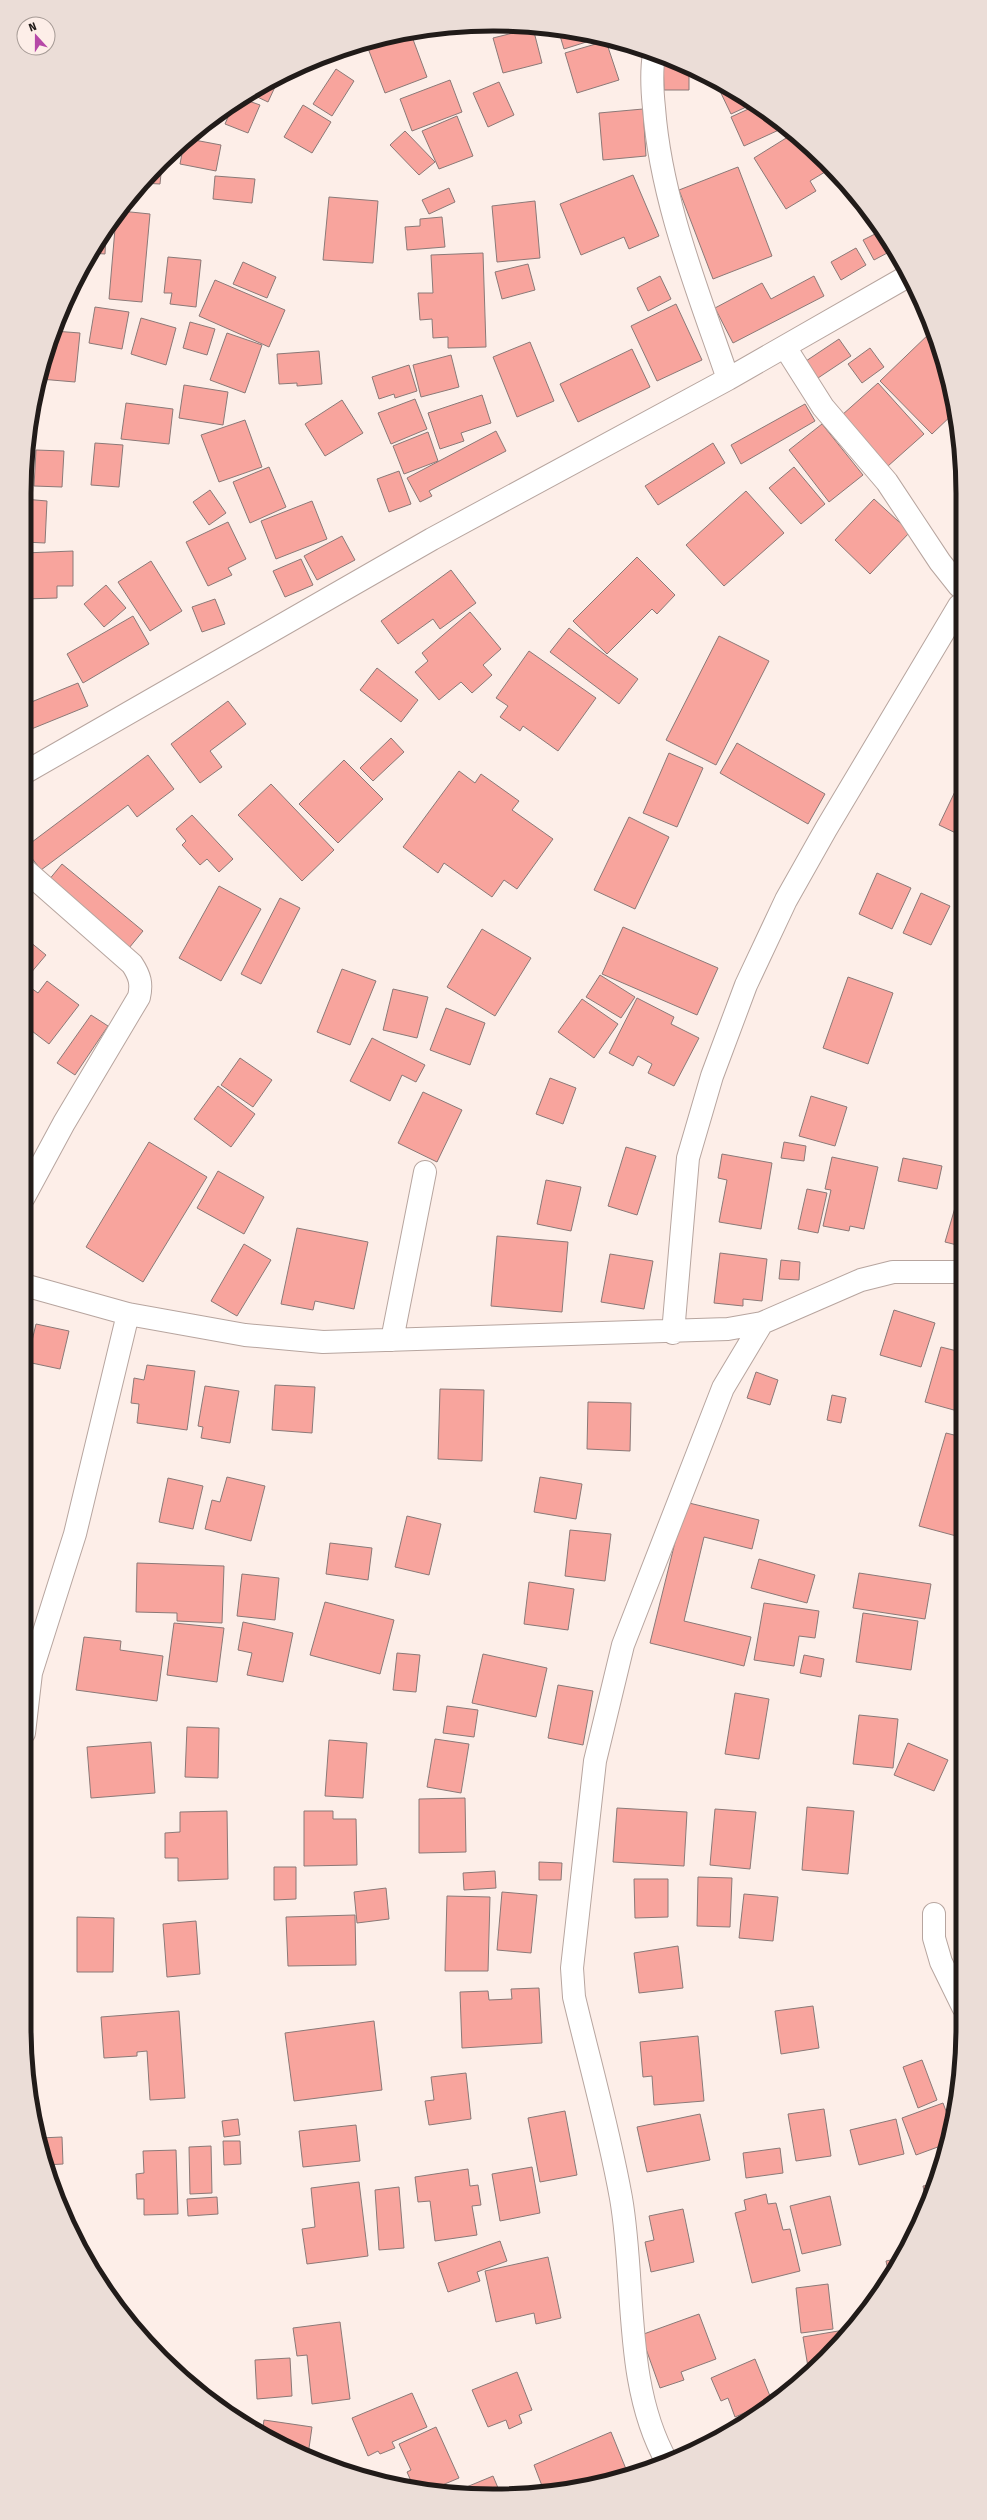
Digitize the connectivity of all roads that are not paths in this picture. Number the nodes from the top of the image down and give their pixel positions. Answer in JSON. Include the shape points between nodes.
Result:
{"nodes":[{"id":1,"x":653,"y":60,"type":"edge"},
{"id":2,"x":903,"y":279,"type":"edge"},
{"id":3,"x":786,"y":347,"type":"junction"},
{"id":4,"x":728,"y":379,"type":"junction"},
{"id":5,"x":956,"y":582,"type":"edge"},
{"id":6,"x":956,"y":611,"type":"edge"},
{"id":7,"x":31,"y":769,"type":"edge"},
{"id":8,"x":31,"y":875,"type":"edge"},
{"id":9,"x":425,"y":1172,"type":"dead end"},
{"id":10,"x":31,"y":1184,"type":"edge"},
{"id":11,"x":956,"y":1272,"type":"edge"},
{"id":12,"x":31,"y":1287,"type":"edge"},
{"id":13,"x":128,"y":1314,"type":"junction"},
{"id":14,"x":762,"y":1323,"type":"junction"},
{"id":15,"x":673,"y":1333,"type":"junction"},
{"id":16,"x":392,"y":1340,"type":"junction"},
{"id":17,"x":31,"y":1670,"type":"edge"},
{"id":18,"x":934,"y":1914,"type":"dead end"},
{"id":19,"x":956,"y":1993,"type":"edge"},
{"id":20,"x":664,"y":2456,"type":"edge"}],
"edges":[{"from":1,"to":4,"type":"street","via":[[651,70],[657,147],[678,230]]},
{"from":2,"to":3,"type":"street"},
{"from":3,"to":4,"type":"street"},
{"from":3,"to":5,"type":"street","via":[[823,407],[887,482]]},
{"from":4,"to":7,"type":"street","via":[[432,539]]},
{"from":6,"to":15,"type":"street","via":[[786,900],[746,985],[712,1076],[688,1158]]},
{"from":8,"to":10,"type":"street","via":[[132,964],[139,974],[141,986],[139,997]]},
{"from":9,"to":16,"type":"street"},
{"from":11,"to":14,"type":"street","via":[[893,1272],[862,1280]]},
{"from":12,"to":13,"type":"street"},
{"from":13,"to":16,"type":"street","via":[[245,1335],[323,1342]]},
{"from":13,"to":17,"type":"street","via":[[75,1534]]},
{"from":14,"to":15,"type":"street","via":[[728,1330]]},
{"from":14,"to":20,"type":"street","via":[[723,1388],[623,1645],[595,1761],[572,1968],[574,1998],[621,2198],[627,2246],[630,2307],[646,2410]]},
{"from":15,"to":16,"type":"street"},
{"from":18,"to":19,"type":"street","via":[[934,1938],[940,1962]]}]}
